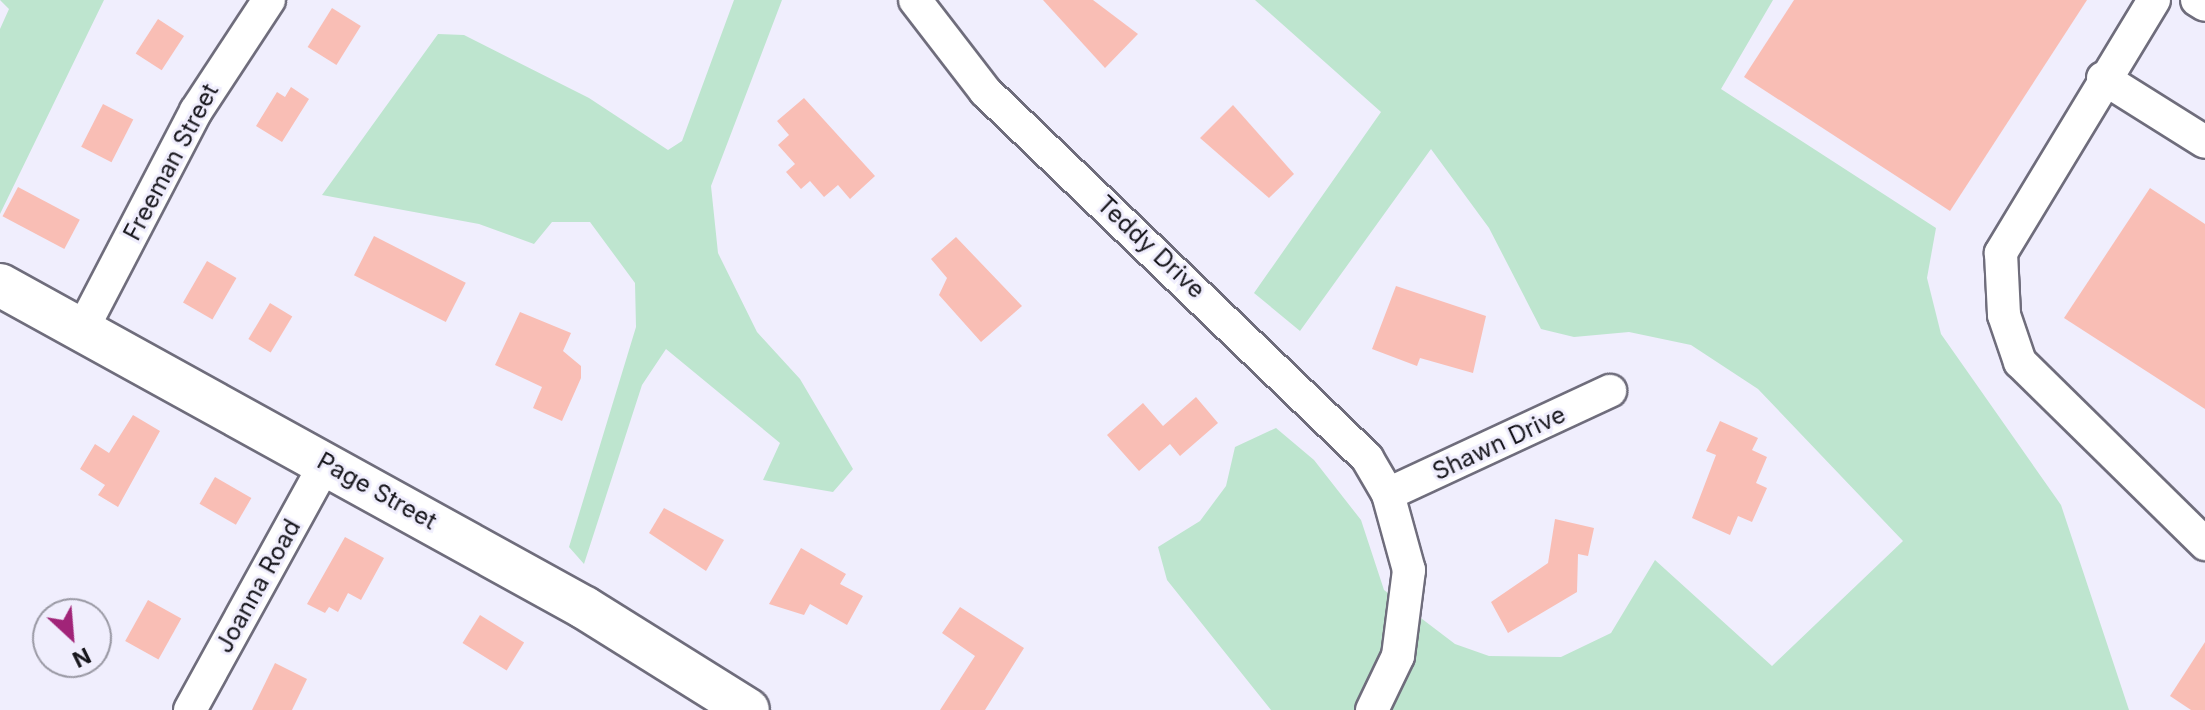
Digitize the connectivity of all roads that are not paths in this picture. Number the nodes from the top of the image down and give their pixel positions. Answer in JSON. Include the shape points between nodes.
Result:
{"nodes":[{"id":1,"x":269,"y":0,"type":"edge"},
{"id":2,"x":915,"y":0,"type":"edge"},
{"id":3,"x":2154,"y":0,"type":"edge"},
{"id":4,"x":2197,"y":0,"type":"edge"},
{"id":5,"x":2205,"y":5,"type":"edge"},
{"id":6,"x":2103,"y":78,"type":"junction"},
{"id":7,"x":2205,"y":142,"type":"edge"},
{"id":8,"x":0,"y":285,"type":"edge"},
{"id":9,"x":82,"y":330,"type":"junction"},
{"id":10,"x":1610,"y":391,"type":"dead end"},
{"id":11,"x":326,"y":463,"type":"junction"},
{"id":12,"x":1388,"y":494,"type":"junction"},
{"id":13,"x":2205,"y":544,"type":"edge"},
{"id":14,"x":190,"y":710,"type":"edge"},
{"id":15,"x":748,"y":710,"type":"edge"},
{"id":16,"x":1372,"y":710,"type":"edge"}],
"edges":[{"from":1,"to":9,"type":"street","name":"Freeman Street","via":[[196,111]]},
{"from":2,"to":12,"type":"street","name":"Teddy Drive","via":[[970,75],[1341,428]]},
{"from":3,"to":6,"type":"street"},
{"from":4,"to":5,"type":"street"},
{"from":6,"to":7,"type":"street"},
{"from":6,"to":13,"type":"street","via":[[2001,253],[2004,315],[2020,362]]},
{"from":8,"to":9,"type":"main road","name":"Page Street"},
{"from":9,"to":11,"type":"main road","name":"Page Street"},
{"from":10,"to":12,"type":"street","name":"Shawn Drive"},
{"from":11,"to":14,"type":"street","name":"Joanna Road"},
{"from":11,"to":15,"type":"main road","name":"Page Street"},
{"from":12,"to":16,"type":"street","name":"Teddy Drive","via":[[1403,536],[1408,608],[1398,656]]}]}
